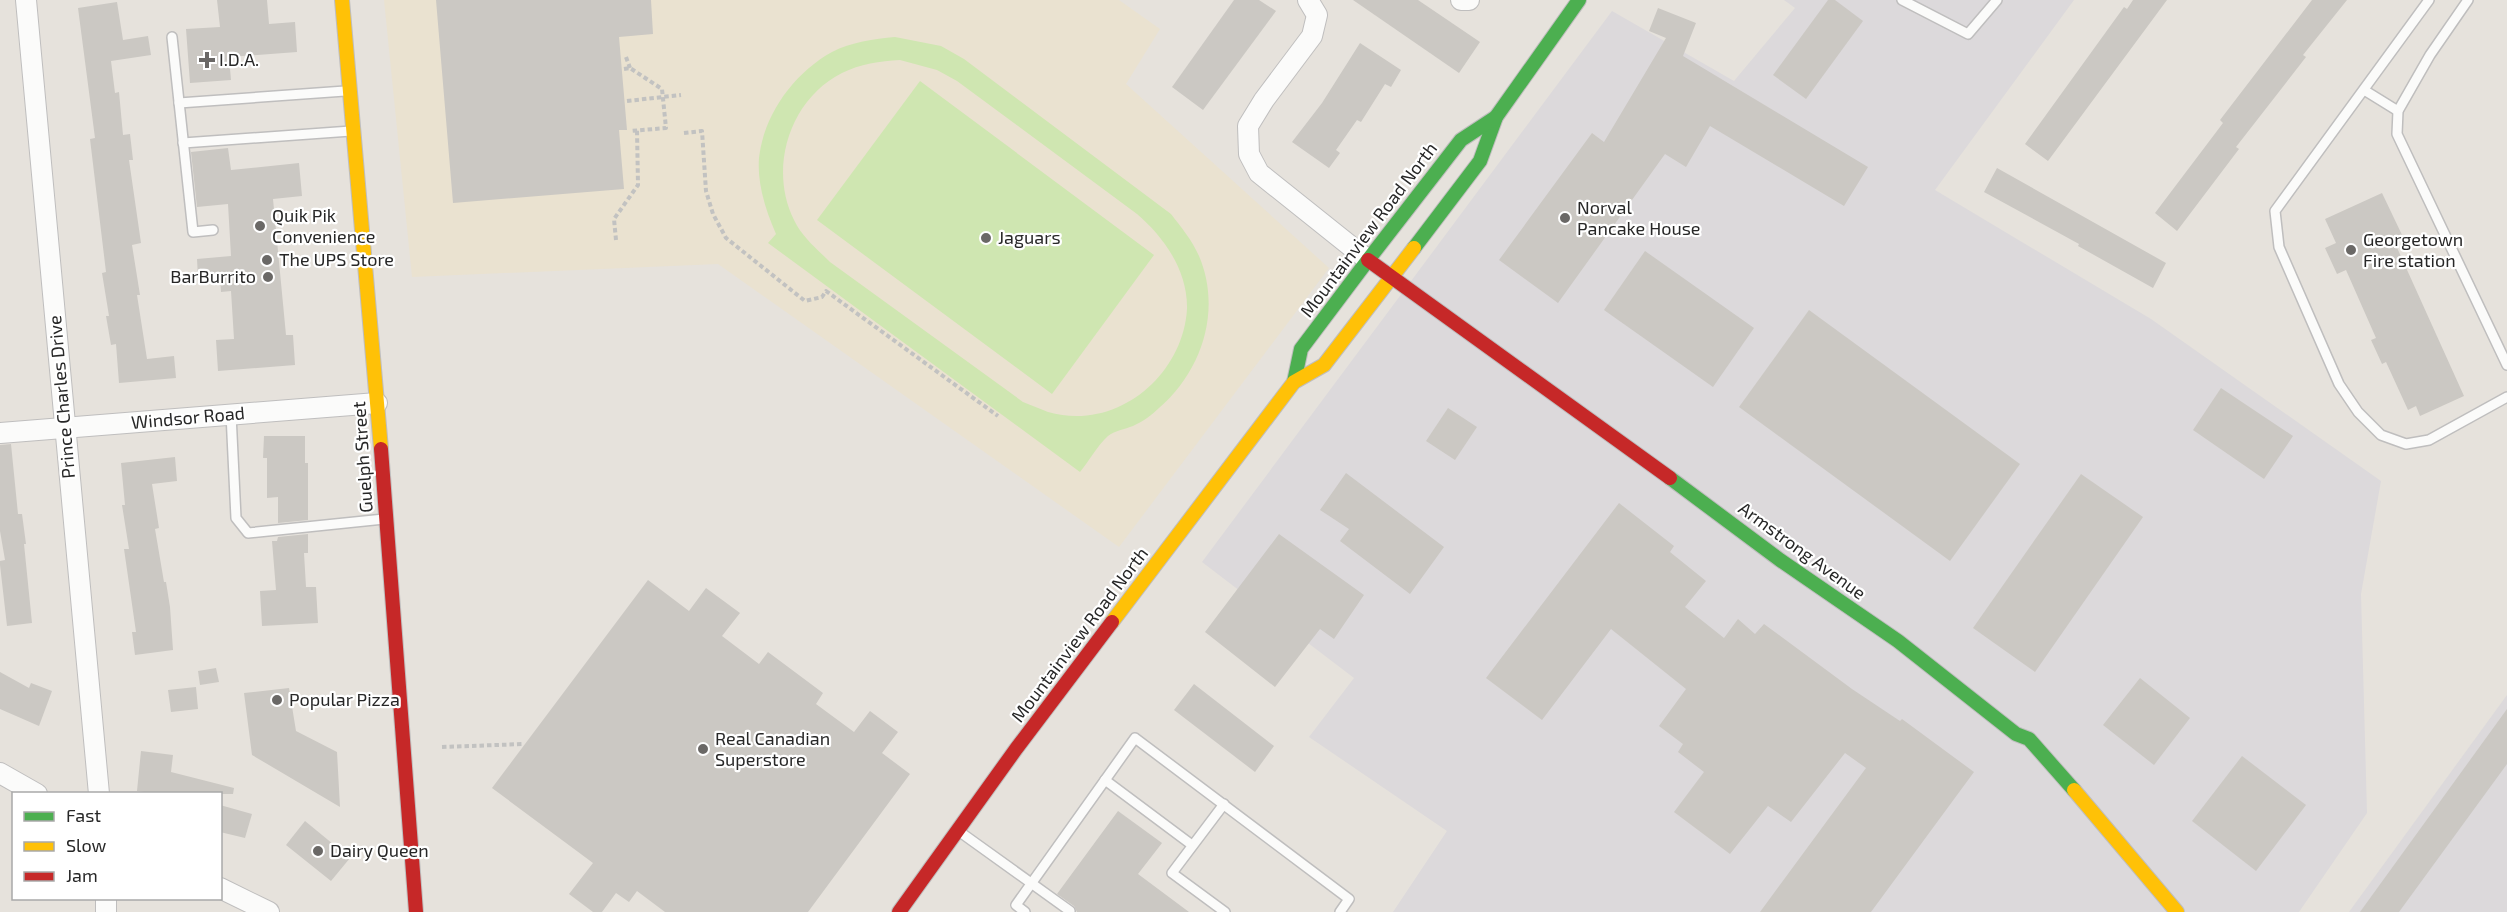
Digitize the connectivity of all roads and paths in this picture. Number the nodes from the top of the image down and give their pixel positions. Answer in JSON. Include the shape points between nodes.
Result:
{"nodes":[{"id":1,"x":26,"y":0,"type":"edge"},
{"id":2,"x":342,"y":0,"type":"edge"},
{"id":3,"x":1308,"y":0,"type":"edge"},
{"id":4,"x":1461,"y":0,"type":"edge"},
{"id":5,"x":1469,"y":0,"type":"edge"},
{"id":6,"x":1580,"y":0,"type":"edge"},
{"id":7,"x":1902,"y":0,"type":"edge"},
{"id":8,"x":1997,"y":0,"type":"edge"},
{"id":9,"x":2429,"y":0,"type":"edge"},
{"id":10,"x":2468,"y":0,"type":"edge"},
{"id":11,"x":172,"y":37,"type":"dead end"},
{"id":12,"x":626,"y":57,"type":"dead end"},
{"id":13,"x":630,"y":68,"type":"junction"},
{"id":14,"x":624,"y":69,"type":"dead end"},
{"id":15,"x":2364,"y":90,"type":"junction"},
{"id":16,"x":350,"y":91,"type":"junction"},
{"id":17,"x":681,"y":95,"type":"dead end"},
{"id":18,"x":663,"y":97,"type":"junction"},
{"id":19,"x":627,"y":101,"type":"dead end"},
{"id":20,"x":179,"y":103,"type":"junction"},
{"id":21,"x":2398,"y":111,"type":"junction"},
{"id":22,"x":1496,"y":117,"type":"junction"},
{"id":23,"x":637,"y":130,"type":"junction"},
{"id":24,"x":353,"y":131,"type":"junction"},
{"id":25,"x":630,"y":131,"type":"dead end"},
{"id":26,"x":684,"y":133,"type":"dead end"},
{"id":27,"x":183,"y":144,"type":"junction"},
{"id":28,"x":213,"y":230,"type":"dead end"},
{"id":29,"x":616,"y":240,"type":"dead end"},
{"id":30,"x":1368,"y":260,"type":"junction"},
{"id":31,"x":1391,"y":277,"type":"junction"},
{"id":32,"x":2507,"y":365,"type":"edge"},
{"id":33,"x":1294,"y":382,"type":"junction"},
{"id":34,"x":2507,"y":397,"type":"edge"},
{"id":35,"x":377,"y":403,"type":"junction"},
{"id":36,"x":231,"y":414,"type":"junction"},
{"id":37,"x":998,"y":416,"type":"dead end"},
{"id":38,"x":65,"y":428,"type":"junction"},
{"id":39,"x":0,"y":433,"type":"edge"},
{"id":40,"x":386,"y":519,"type":"junction"},
{"id":41,"x":524,"y":744,"type":"dead end"},
{"id":42,"x":441,"y":747,"type":"dead end"},
{"id":43,"x":0,"y":773,"type":"edge"},
{"id":44,"x":1105,"y":780,"type":"junction"},
{"id":45,"x":33,"y":792,"type":"edge"},
{"id":46,"x":99,"y":792,"type":"edge"},
{"id":47,"x":1224,"y":804,"type":"junction"},
{"id":48,"x":958,"y":830,"type":"junction"},
{"id":49,"x":1192,"y":846,"type":"junction"},
{"id":50,"x":1031,"y":884,"type":"junction"},
{"id":51,"x":222,"y":889,"type":"edge"},
{"id":52,"x":1070,"y":911,"type":"edge"},
{"id":53,"x":269,"y":912,"type":"edge"},
{"id":54,"x":416,"y":912,"type":"edge"},
{"id":55,"x":899,"y":912,"type":"edge"},
{"id":56,"x":1025,"y":912,"type":"edge"},
{"id":57,"x":1225,"y":912,"type":"edge"},
{"id":58,"x":1340,"y":912,"type":"edge"},
{"id":59,"x":2177,"y":912,"type":"edge"}],
"edges":[{"from":1,"to":38,"type":"street","name":"Prince Charles Drive"},
{"from":2,"to":16,"type":"main road","name":"Guelph Street"},
{"from":3,"to":30,"type":"street","via":[[1317,15],[1312,36],[1248,126],[1249,154],[1259,173]]},
{"from":4,"to":5,"type":"street"},
{"from":6,"to":22,"type":"main road","name":"Mountainview Road North"},
{"from":7,"to":8,"type":"lane","via":[[1968,34]]},
{"from":9,"to":15,"type":"lane"},
{"from":10,"to":21,"type":"lane"},
{"from":11,"to":20,"type":"lane"},
{"from":12,"to":13,"type":"path"},
{"from":13,"to":14,"type":"path"},
{"from":13,"to":18,"type":"path","via":[[662,89]]},
{"from":15,"to":21,"type":"lane"},
{"from":15,"to":34,"type":"lane","via":[[2275,211],[2279,247],[2339,384],[2358,412],[2381,435],[2406,444],[2429,440]]},
{"from":16,"to":20,"type":"lane"},
{"from":16,"to":24,"type":"main road","name":"Guelph Street"},
{"from":17,"to":18,"type":"path"},
{"from":18,"to":19,"type":"path"},
{"from":18,"to":23,"type":"path","via":[[666,128]]},
{"from":20,"to":27,"type":"lane"},
{"from":21,"to":32,"type":"lane","via":[[2397,134]]},
{"from":22,"to":30,"type":"main road","name":"Mountainview Road North","via":[[1461,140]]},
{"from":22,"to":31,"type":"main road","name":"Mountainview Road North","via":[[1480,161]]},
{"from":23,"to":25,"type":"path"},
{"from":23,"to":29,"type":"path","via":[[638,185],[614,219]]},
{"from":24,"to":27,"type":"lane"},
{"from":24,"to":35,"type":"main road","name":"Guelph Street"},
{"from":26,"to":37,"type":"path","via":[[702,131],[706,191],[726,238],[804,301],[822,297],[826,291]]},
{"from":27,"to":28,"type":"lane","via":[[193,232]]},
{"from":30,"to":31,"type":"main road","name":"Armstrong Avenue"},
{"from":30,"to":33,"type":"main road","name":"Mountainview Road North","via":[[1301,349]]},
{"from":31,"to":33,"type":"main road","name":"Mountainview Road North","via":[[1324,365]]},
{"from":31,"to":59,"type":"main road","name":"Armstrong Avenue","via":[[1780,560],[1898,641],[2016,734],[2029,739]]},
{"from":33,"to":48,"type":"main road","name":"Mountainview Road North"},
{"from":35,"to":36,"type":"street","name":"Windsor Road"},
{"from":35,"to":40,"type":"main road","name":"Guelph Street"},
{"from":36,"to":38,"type":"street","name":"Windsor Road"},
{"from":36,"to":40,"type":"lane","via":[[236,518],[248,533]]},
{"from":38,"to":39,"type":"street","name":"Windsor Road"},
{"from":38,"to":46,"type":"street","name":"Prince Charles Drive"},
{"from":40,"to":54,"type":"main road","name":"Guelph Street"},
{"from":41,"to":42,"type":"path"},
{"from":43,"to":45,"type":"street"},
{"from":44,"to":47,"type":"lane","via":[[1135,738]]},
{"from":44,"to":49,"type":"lane"},
{"from":44,"to":50,"type":"lane"},
{"from":47,"to":49,"type":"lane"},
{"from":47,"to":58,"type":"lane","via":[[1349,899]]},
{"from":48,"to":50,"type":"lane"},
{"from":48,"to":55,"type":"main road","name":"Mountainview Road North"},
{"from":49,"to":57,"type":"lane","via":[[1172,873]]},
{"from":50,"to":52,"type":"lane"},
{"from":50,"to":56,"type":"lane","via":[[1016,904]]},
{"from":51,"to":53,"type":"street"}]}
